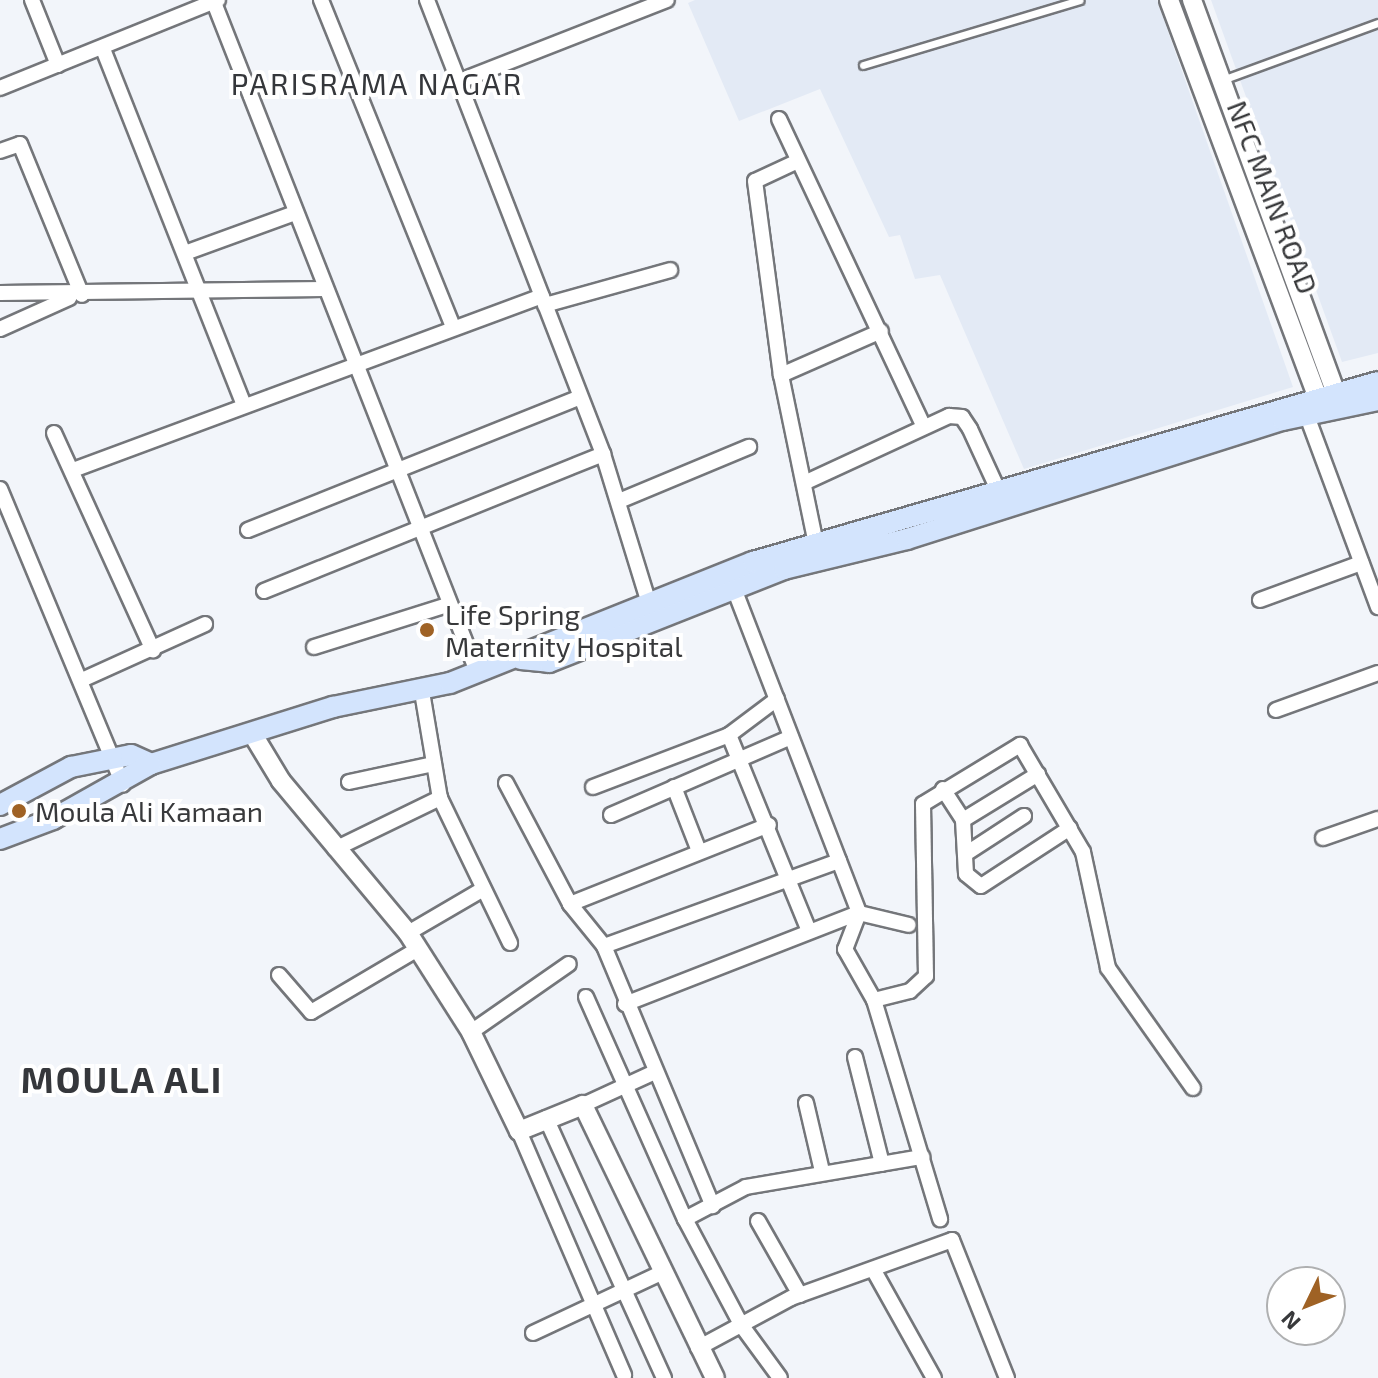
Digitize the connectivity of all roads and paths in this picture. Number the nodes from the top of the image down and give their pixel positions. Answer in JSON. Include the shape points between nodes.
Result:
{"nodes":[{"id":1,"x":32,"y":0,"type":"edge"},
{"id":2,"x":321,"y":0,"type":"edge"},
{"id":3,"x":427,"y":0,"type":"edge"},
{"id":4,"x":667,"y":0,"type":"edge"},
{"id":5,"x":1079,"y":0,"type":"edge"},
{"id":6,"x":1169,"y":0,"type":"edge"},
{"id":7,"x":1192,"y":0,"type":"edge"},
{"id":8,"x":215,"y":1,"type":"edge"},
{"id":9,"x":1378,"y":23,"type":"edge"},
{"id":10,"x":103,"y":49,"type":"junction"},
{"id":11,"x":58,"y":65,"type":"junction"},
{"id":12,"x":863,"y":65,"type":"dead end"},
{"id":13,"x":1221,"y":80,"type":"junction"},
{"id":14,"x":460,"y":81,"type":"junction"},
{"id":15,"x":0,"y":88,"type":"edge"},
{"id":16,"x":779,"y":119,"type":"dead end"},
{"id":17,"x":0,"y":151,"type":"edge"},
{"id":18,"x":798,"y":161,"type":"junction"},
{"id":19,"x":292,"y":214,"type":"junction"},
{"id":20,"x":185,"y":253,"type":"junction"},
{"id":21,"x":670,"y":270,"type":"dead end"},
{"id":22,"x":324,"y":289,"type":"junction"},
{"id":23,"x":0,"y":293,"type":"edge"},
{"id":24,"x":78,"y":295,"type":"junction"},
{"id":25,"x":201,"y":296,"type":"junction"},
{"id":26,"x":544,"y":300,"type":"junction"},
{"id":27,"x":452,"y":324,"type":"junction"},
{"id":28,"x":0,"y":329,"type":"edge"},
{"id":29,"x":881,"y":331,"type":"junction"},
{"id":30,"x":353,"y":362,"type":"junction"},
{"id":31,"x":781,"y":375,"type":"junction"},
{"id":32,"x":1378,"y":382,"type":"edge"},
{"id":33,"x":578,"y":398,"type":"junction"},
{"id":34,"x":1378,"y":400,"type":"edge"},
{"id":35,"x":244,"y":405,"type":"junction"},
{"id":36,"x":1326,"y":406,"type":"junction"},
{"id":37,"x":924,"y":427,"type":"junction"},
{"id":38,"x":54,"y":433,"type":"dead end"},
{"id":39,"x":749,"y":447,"type":"dead end"},
{"id":40,"x":603,"y":454,"type":"junction"},
{"id":41,"x":394,"y":469,"type":"junction"},
{"id":42,"x":73,"y":470,"type":"junction"},
{"id":43,"x":804,"y":483,"type":"junction"},
{"id":44,"x":0,"y":489,"type":"edge"},
{"id":45,"x":998,"y":490,"type":"junction"},
{"id":46,"x":619,"y":501,"type":"junction"},
{"id":47,"x":248,"y":530,"type":"dead end"},
{"id":48,"x":417,"y":532,"type":"junction"},
{"id":49,"x":816,"y":544,"type":"junction"},
{"id":50,"x":1361,"y":563,"type":"junction"},
{"id":51,"x":733,"y":586,"type":"junction"},
{"id":52,"x":264,"y":591,"type":"dead end"},
{"id":53,"x":648,"y":600,"type":"junction"},
{"id":54,"x":1260,"y":600,"type":"dead end"},
{"id":55,"x":447,"y":605,"type":"junction"},
{"id":56,"x":1378,"y":607,"type":"edge"},
{"id":57,"x":205,"y":624,"type":"dead end"},
{"id":58,"x":314,"y":647,"type":"dead end"},
{"id":59,"x":153,"y":650,"type":"junction"},
{"id":60,"x":521,"y":659,"type":"junction"},
{"id":61,"x":1378,"y":673,"type":"edge"},
{"id":62,"x":478,"y":674,"type":"junction"},
{"id":63,"x":84,"y":679,"type":"junction"},
{"id":64,"x":422,"y":692,"type":"junction"},
{"id":65,"x":777,"y":699,"type":"junction"},
{"id":66,"x":1276,"y":710,"type":"dead end"},
{"id":67,"x":252,"y":733,"type":"junction"},
{"id":68,"x":729,"y":735,"type":"junction"},
{"id":69,"x":791,"y":737,"type":"junction"},
{"id":70,"x":115,"y":757,"type":"junction"},
{"id":71,"x":742,"y":760,"type":"junction"},
{"id":72,"x":151,"y":764,"type":"junction"},
{"id":73,"x":434,"y":764,"type":"junction"},
{"id":74,"x":1038,"y":774,"type":"junction"},
{"id":75,"x":349,"y":782,"type":"dead end"},
{"id":76,"x":506,"y":783,"type":"dead end"},
{"id":77,"x":123,"y":784,"type":"junction"},
{"id":78,"x":593,"y":787,"type":"dead end"},
{"id":79,"x":674,"y":787,"type":"junction"},
{"id":80,"x":943,"y":789,"type":"junction"},
{"id":81,"x":440,"y":798,"type":"junction"},
{"id":82,"x":0,"y":805,"type":"edge"},
{"id":83,"x":611,"y":815,"type":"dead end"},
{"id":84,"x":1024,"y":816,"type":"dead end"},
{"id":85,"x":1378,"y":819,"type":"edge"},
{"id":86,"x":963,"y":820,"type":"junction"},
{"id":87,"x":769,"y":825,"type":"junction"},
{"id":88,"x":1070,"y":828,"type":"junction"},
{"id":89,"x":1323,"y":838,"type":"dead end"},
{"id":90,"x":0,"y":839,"type":"edge"},
{"id":91,"x":335,"y":849,"type":"junction"},
{"id":92,"x":699,"y":851,"type":"junction"},
{"id":93,"x":967,"y":853,"type":"junction"},
{"id":94,"x":839,"y":861,"type":"junction"},
{"id":95,"x":789,"y":877,"type":"junction"},
{"id":96,"x":480,"y":891,"type":"junction"},
{"id":97,"x":570,"y":904,"type":"junction"},
{"id":98,"x":859,"y":913,"type":"junction"},
{"id":99,"x":909,"y":925,"type":"dead end"},
{"id":100,"x":808,"y":929,"type":"junction"},
{"id":101,"x":413,"y":941,"type":"junction"},
{"id":102,"x":510,"y":943,"type":"dead end"},
{"id":103,"x":604,"y":946,"type":"junction"},
{"id":104,"x":569,"y":964,"type":"dead end"},
{"id":105,"x":279,"y":975,"type":"dead end"},
{"id":106,"x":586,"y":997,"type":"dead end"},
{"id":107,"x":874,"y":1000,"type":"junction"},
{"id":108,"x":625,"y":1004,"type":"junction"},
{"id":109,"x":471,"y":1032,"type":"junction"},
{"id":110,"x":855,"y":1057,"type":"dead end"},
{"id":111,"x":653,"y":1073,"type":"junction"},
{"id":112,"x":623,"y":1087,"type":"junction"},
{"id":113,"x":1193,"y":1088,"type":"dead end"},
{"id":114,"x":806,"y":1103,"type":"dead end"},
{"id":115,"x":583,"y":1105,"type":"junction"},
{"id":116,"x":546,"y":1118,"type":"junction"},
{"id":117,"x":519,"y":1131,"type":"junction"},
{"id":118,"x":922,"y":1157,"type":"junction"},
{"id":119,"x":882,"y":1164,"type":"junction"},
{"id":120,"x":822,"y":1171,"type":"junction"},
{"id":121,"x":713,"y":1206,"type":"junction"},
{"id":122,"x":685,"y":1219,"type":"junction"},
{"id":123,"x":940,"y":1219,"type":"dead end"},
{"id":124,"x":758,"y":1221,"type":"dead end"},
{"id":125,"x":873,"y":1269,"type":"junction"},
{"id":126,"x":663,"y":1272,"type":"junction"},
{"id":127,"x":624,"y":1292,"type":"junction"},
{"id":128,"x":800,"y":1295,"type":"junction"},
{"id":129,"x":594,"y":1305,"type":"junction"},
{"id":130,"x":742,"y":1326,"type":"junction"},
{"id":131,"x":533,"y":1333,"type":"dead end"},
{"id":132,"x":698,"y":1348,"type":"junction"},
{"id":133,"x":624,"y":1375,"type":"dead end"},
{"id":134,"x":664,"y":1378,"type":"edge"},
{"id":135,"x":715,"y":1378,"type":"edge"},
{"id":136,"x":780,"y":1378,"type":"edge"},
{"id":137,"x":934,"y":1378,"type":"edge"},
{"id":138,"x":1007,"y":1378,"type":"edge"}],
"edges":[{"from":1,"to":11,"type":"street"},
{"from":2,"to":27,"type":"street"},
{"from":3,"to":14,"type":"street"},
{"from":4,"to":14,"type":"street"},
{"from":5,"to":12,"type":"lane"},
{"from":6,"to":36,"type":"street","name":"NFC MAIN ROAD"},
{"from":7,"to":13,"type":"street","name":"NFC MAIN ROAD"},
{"from":8,"to":10,"type":"street"},
{"from":8,"to":19,"type":"street"},
{"from":9,"to":13,"type":"lane"},
{"from":10,"to":11,"type":"street"},
{"from":10,"to":20,"type":"street"},
{"from":11,"to":15,"type":"street"},
{"from":13,"to":36,"type":"street","name":"NFC MAIN ROAD"},
{"from":14,"to":26,"type":"street"},
{"from":16,"to":18,"type":"street"},
{"from":17,"to":24,"type":"street","via":[[20,144]]},
{"from":18,"to":29,"type":"street"},
{"from":18,"to":31,"type":"street","via":[[755,181]]},
{"from":19,"to":20,"type":"street"},
{"from":19,"to":22,"type":"street"},
{"from":20,"to":25,"type":"street"},
{"from":21,"to":26,"type":"street"},
{"from":22,"to":25,"type":"street"},
{"from":22,"to":30,"type":"street"},
{"from":23,"to":24,"type":"street"},
{"from":24,"to":25,"type":"street"},
{"from":24,"to":28,"type":"street"},
{"from":25,"to":35,"type":"street"},
{"from":26,"to":27,"type":"street"},
{"from":26,"to":33,"type":"street"},
{"from":27,"to":30,"type":"street"},
{"from":29,"to":31,"type":"street"},
{"from":29,"to":37,"type":"street"},
{"from":30,"to":35,"type":"street"},
{"from":30,"to":41,"type":"street"},
{"from":31,"to":43,"type":"street"},
{"from":32,"to":36,"type":"main road"},
{"from":33,"to":40,"type":"street"},
{"from":33,"to":41,"type":"street"},
{"from":34,"to":36,"type":"main road"},
{"from":35,"to":42,"type":"street"},
{"from":36,"to":45,"type":"main road"},
{"from":36,"to":50,"type":"street"},
{"from":36,"to":51,"type":"main road"},
{"from":37,"to":43,"type":"street"},
{"from":37,"to":45,"type":"street","via":[[962,417]]},
{"from":38,"to":42,"type":"street"},
{"from":39,"to":46,"type":"street"},
{"from":40,"to":46,"type":"street"},
{"from":40,"to":48,"type":"street"},
{"from":41,"to":47,"type":"street"},
{"from":41,"to":48,"type":"street"},
{"from":42,"to":59,"type":"street"},
{"from":43,"to":49,"type":"street"},
{"from":44,"to":63,"type":"street"},
{"from":45,"to":49,"type":"main road"},
{"from":46,"to":53,"type":"street"},
{"from":48,"to":52,"type":"street"},
{"from":48,"to":55,"type":"street"},
{"from":49,"to":53,"type":"main road"},
{"from":50,"to":54,"type":"street"},
{"from":50,"to":56,"type":"street"},
{"from":51,"to":60,"type":"main road","via":[[549,662]]},
{"from":51,"to":65,"type":"street"},
{"from":53,"to":60,"type":"main road","via":[[544,641]]},
{"from":55,"to":58,"type":"street"},
{"from":55,"to":62,"type":"street"},
{"from":57,"to":59,"type":"street"},
{"from":59,"to":63,"type":"street"},
{"from":60,"to":62,"type":"main road"},
{"from":61,"to":66,"type":"street"},
{"from":62,"to":64,"type":"main road"},
{"from":63,"to":70,"type":"street"},
{"from":64,"to":67,"type":"main road","via":[[333,707]]},
{"from":64,"to":73,"type":"street"},
{"from":65,"to":68,"type":"street"},
{"from":65,"to":69,"type":"street"},
{"from":67,"to":72,"type":"main road"},
{"from":67,"to":91,"type":"street"},
{"from":68,"to":71,"type":"street"},
{"from":68,"to":78,"type":"street"},
{"from":69,"to":71,"type":"street"},
{"from":69,"to":94,"type":"street"},
{"from":70,"to":72,"type":"main road"},
{"from":70,"to":77,"type":"street"},
{"from":70,"to":82,"type":"main road","via":[[31,783]]},
{"from":71,"to":79,"type":"street"},
{"from":71,"to":87,"type":"street"},
{"from":72,"to":77,"type":"main road"},
{"from":73,"to":75,"type":"street"},
{"from":73,"to":81,"type":"street"},
{"from":74,"to":80,"type":"street","via":[[1020,745]]},
{"from":74,"to":86,"type":"street"},
{"from":74,"to":88,"type":"street"},
{"from":76,"to":97,"type":"street"},
{"from":77,"to":90,"type":"main road"},
{"from":79,"to":83,"type":"street"},
{"from":79,"to":92,"type":"street"},
{"from":80,"to":86,"type":"street"},
{"from":80,"to":107,"type":"street","via":[[923,804],[920,818],[926,976],[910,991]]},
{"from":81,"to":91,"type":"street"},
{"from":81,"to":96,"type":"street"},
{"from":84,"to":93,"type":"street"},
{"from":85,"to":89,"type":"street"},
{"from":86,"to":93,"type":"street"},
{"from":87,"to":92,"type":"street"},
{"from":87,"to":95,"type":"street"},
{"from":88,"to":93,"type":"street","via":[[981,886],[966,874]]},
{"from":88,"to":113,"type":"street","via":[[1086,860],[1108,968]]},
{"from":91,"to":101,"type":"street"},
{"from":92,"to":97,"type":"street"},
{"from":94,"to":95,"type":"street"},
{"from":94,"to":98,"type":"street"},
{"from":95,"to":100,"type":"street"},
{"from":95,"to":103,"type":"street"},
{"from":96,"to":101,"type":"street"},
{"from":96,"to":102,"type":"street"},
{"from":97,"to":103,"type":"street"},
{"from":98,"to":99,"type":"street"},
{"from":98,"to":100,"type":"street"},
{"from":98,"to":107,"type":"street","via":[[845,949]]},
{"from":100,"to":108,"type":"street"},
{"from":101,"to":105,"type":"street","via":[[311,1012]]},
{"from":101,"to":109,"type":"street"},
{"from":103,"to":108,"type":"street"},
{"from":104,"to":109,"type":"street"},
{"from":106,"to":112,"type":"street"},
{"from":107,"to":118,"type":"street"},
{"from":108,"to":111,"type":"street"},
{"from":109,"to":117,"type":"street"},
{"from":110,"to":119,"type":"street"},
{"from":111,"to":112,"type":"street"},
{"from":111,"to":121,"type":"street"},
{"from":112,"to":115,"type":"street"},
{"from":112,"to":122,"type":"street"},
{"from":114,"to":120,"type":"street"},
{"from":115,"to":116,"type":"street"},
{"from":115,"to":126,"type":"street"},
{"from":116,"to":117,"type":"street"},
{"from":116,"to":127,"type":"street"},
{"from":117,"to":129,"type":"street"},
{"from":118,"to":119,"type":"street"},
{"from":118,"to":123,"type":"street"},
{"from":119,"to":120,"type":"street"},
{"from":120,"to":121,"type":"street","via":[[746,1187]]},
{"from":121,"to":122,"type":"street"},
{"from":122,"to":130,"type":"street"},
{"from":124,"to":128,"type":"street"},
{"from":125,"to":128,"type":"street"},
{"from":125,"to":137,"type":"street"},
{"from":125,"to":138,"type":"street","via":[[952,1240]]},
{"from":126,"to":127,"type":"street"},
{"from":126,"to":132,"type":"street"},
{"from":127,"to":129,"type":"street"},
{"from":127,"to":134,"type":"street"},
{"from":128,"to":130,"type":"street"},
{"from":129,"to":131,"type":"street"},
{"from":129,"to":133,"type":"street"},
{"from":130,"to":132,"type":"street"},
{"from":130,"to":136,"type":"street"},
{"from":132,"to":135,"type":"street"}]}
